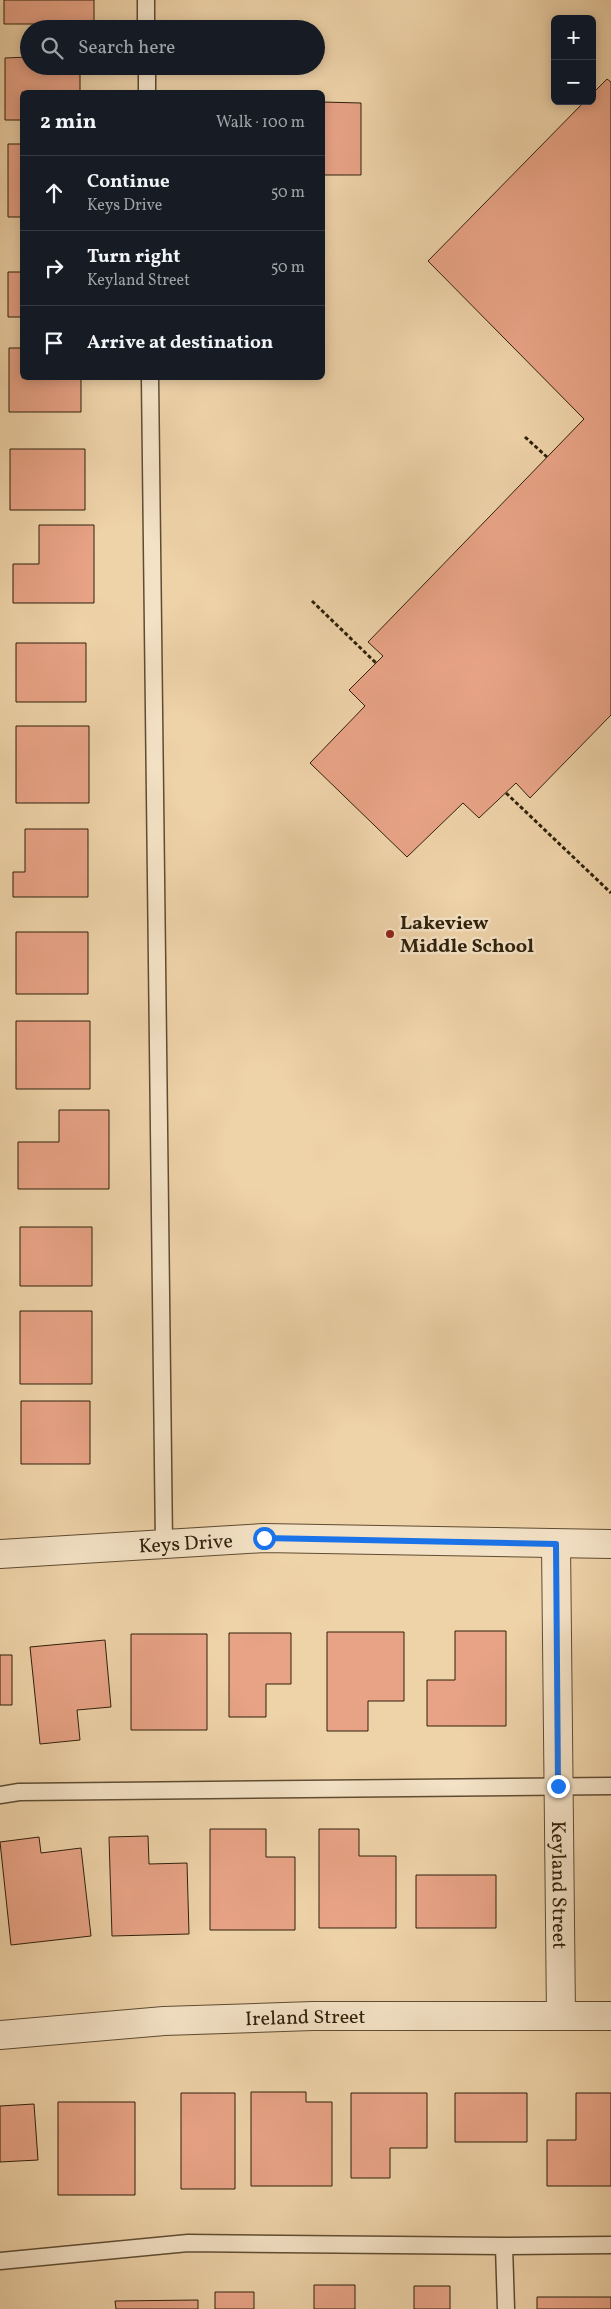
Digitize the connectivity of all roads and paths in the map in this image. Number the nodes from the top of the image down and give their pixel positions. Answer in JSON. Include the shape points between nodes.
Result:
{"nodes":[{"id":1,"x":146,"y":0,"type":"edge"},
{"id":2,"x":146,"y":20,"type":"edge"},
{"id":3,"x":147,"y":75,"type":"edge"},
{"id":4,"x":147,"y":90,"type":"edge"},
{"id":5,"x":150,"y":380,"type":"edge"},
{"id":6,"x":525,"y":437,"type":"dead end"},
{"id":7,"x":547,"y":457,"type":"dead end"},
{"id":8,"x":312,"y":601,"type":"dead end"},
{"id":9,"x":376,"y":663,"type":"dead end"},
{"id":10,"x":506,"y":792,"type":"dead end"},
{"id":11,"x":611,"y":894,"type":"edge"},
{"id":12,"x":164,"y":1544,"type":"junction"},
{"id":13,"x":556,"y":1544,"type":"junction"},
{"id":14,"x":611,"y":1544,"type":"edge"},
{"id":15,"x":0,"y":1554,"type":"edge"},
{"id":16,"x":558,"y":1786,"type":"junction"},
{"id":17,"x":611,"y":1786,"type":"edge"},
{"id":18,"x":0,"y":1795,"type":"edge"},
{"id":19,"x":561,"y":2016,"type":"junction"},
{"id":20,"x":611,"y":2016,"type":"edge"},
{"id":21,"x":0,"y":2035,"type":"edge"},
{"id":22,"x":611,"y":2245,"type":"edge"},
{"id":23,"x":504,"y":2246,"type":"junction"},
{"id":24,"x":0,"y":2261,"type":"edge"},
{"id":25,"x":506,"y":2309,"type":"edge"}],
"edges":[{"from":1,"to":2,"type":"lane"},
{"from":3,"to":4,"type":"lane"},
{"from":5,"to":12,"type":"lane"},
{"from":6,"to":7,"type":"path"},
{"from":8,"to":9,"type":"path"},
{"from":10,"to":11,"type":"path"},
{"from":12,"to":13,"type":"street","name":"Keys Drive","via":[[264,1538]]},
{"from":12,"to":15,"type":"street","name":"Keys Drive"},
{"from":13,"to":14,"type":"street","name":"Keys Drive"},
{"from":13,"to":16,"type":"street","name":"Keyland Street"},
{"from":16,"to":17,"type":"lane"},
{"from":16,"to":18,"type":"lane","via":[[19,1792]]},
{"from":16,"to":19,"type":"street","name":"Keyland Street"},
{"from":19,"to":20,"type":"street","name":"Ireland Street"},
{"from":19,"to":21,"type":"street","name":"Ireland Street","via":[[313,2016],[164,2021]]},
{"from":22,"to":23,"type":"lane"},
{"from":23,"to":24,"type":"lane","via":[[188,2243]]},
{"from":23,"to":25,"type":"lane"}]}
